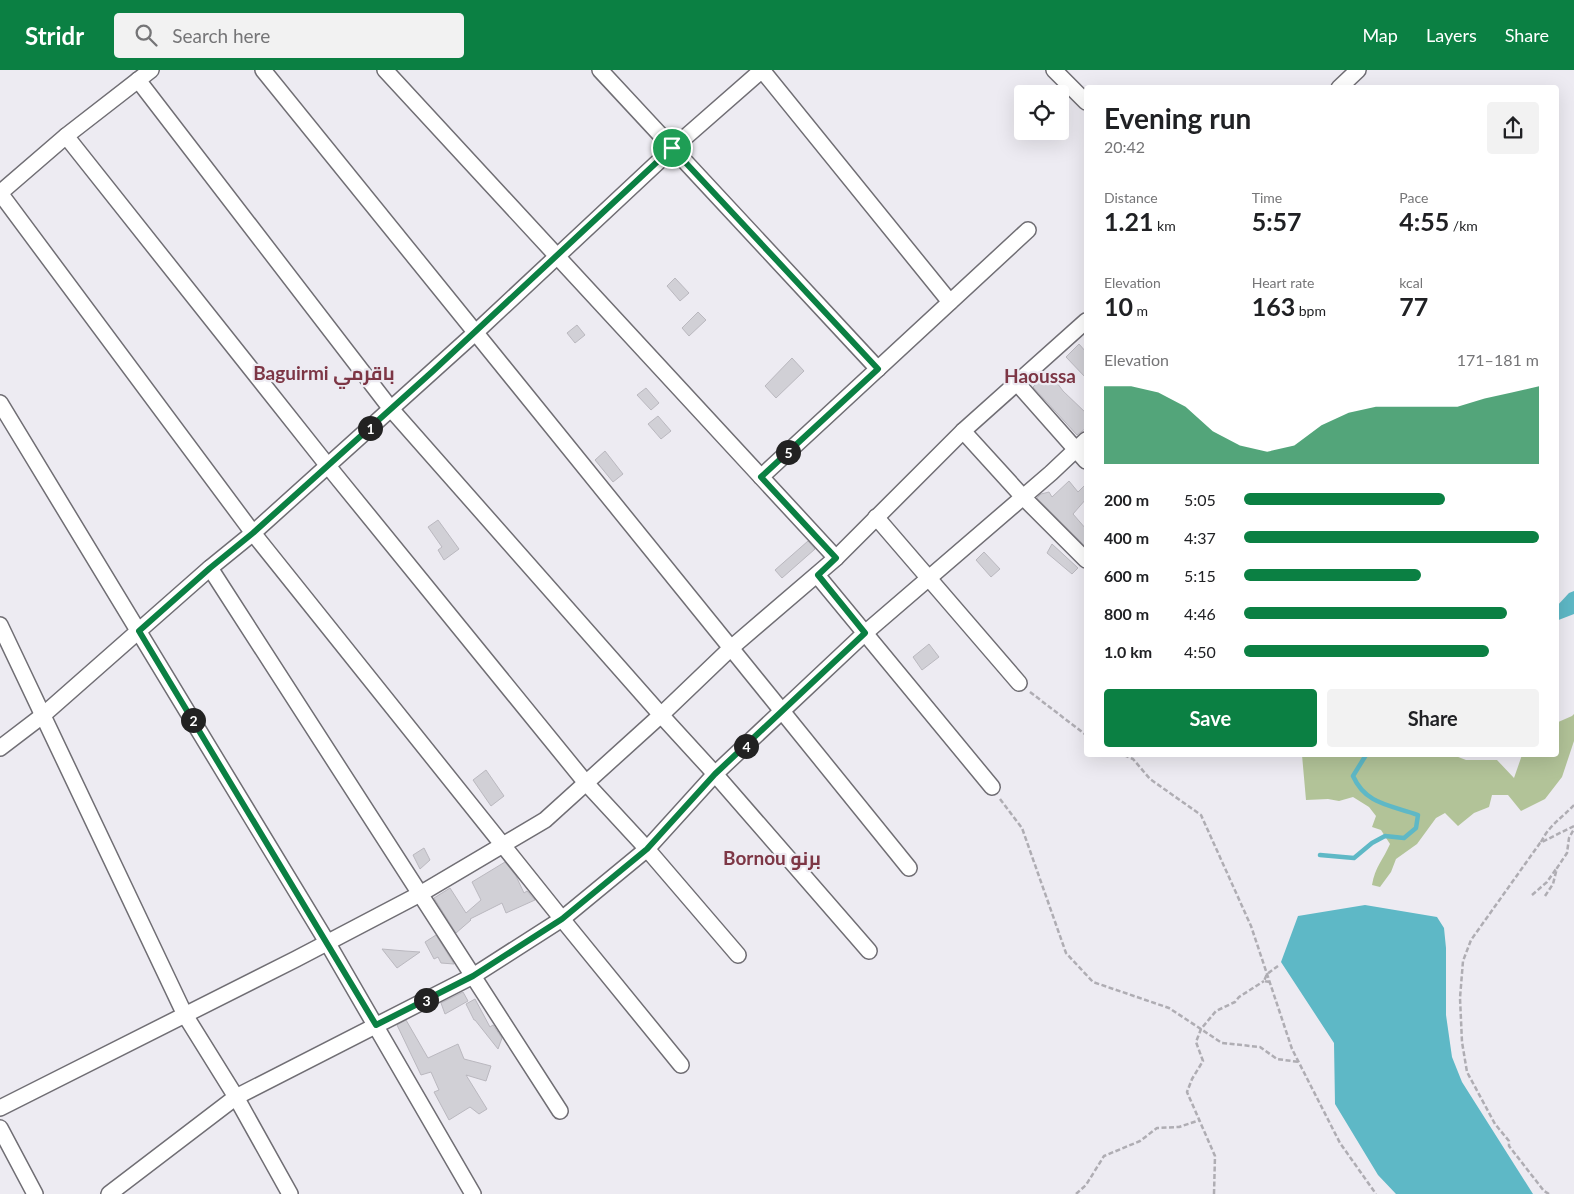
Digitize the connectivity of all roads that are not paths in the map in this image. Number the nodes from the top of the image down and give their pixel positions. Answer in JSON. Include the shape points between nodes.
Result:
{"nodes":[{"id":1,"x":151,"y":70,"type":"edge"},
{"id":2,"x":263,"y":70,"type":"edge"},
{"id":3,"x":385,"y":70,"type":"edge"},
{"id":4,"x":600,"y":70,"type":"edge"},
{"id":5,"x":1054,"y":70,"type":"edge"},
{"id":6,"x":1358,"y":70,"type":"edge"},
{"id":7,"x":138,"y":80,"type":"junction"},
{"id":8,"x":1343,"y":85,"type":"edge"},
{"id":9,"x":1084,"y":100,"type":"edge"},
{"id":10,"x":66,"y":136,"type":"junction"},
{"id":11,"x":672,"y":148,"type":"junction"},
{"id":12,"x":0,"y":193,"type":"edge"},
{"id":13,"x":1028,"y":230,"type":"dead end"},
{"id":14,"x":558,"y":256,"type":"junction"},
{"id":15,"x":950,"y":302,"type":"junction"},
{"id":16,"x":1084,"y":323,"type":"edge"},
{"id":17,"x":475,"y":333,"type":"junction"},
{"id":18,"x":878,"y":369,"type":"junction"},
{"id":19,"x":1017,"y":383,"type":"junction"},
{"id":20,"x":0,"y":403,"type":"edge"},
{"id":21,"x":392,"y":409,"type":"junction"},
{"id":22,"x":963,"y":430,"type":"junction"},
{"id":23,"x":1081,"y":445,"type":"edge"},
{"id":24,"x":328,"y":466,"type":"junction"},
{"id":25,"x":761,"y":477,"type":"junction"},
{"id":26,"x":1023,"y":497,"type":"junction"},
{"id":27,"x":876,"y":517,"type":"junction"},
{"id":28,"x":253,"y":533,"type":"junction"},
{"id":29,"x":836,"y":558,"type":"junction"},
{"id":30,"x":1084,"y":558,"type":"edge"},
{"id":31,"x":210,"y":568,"type":"junction"},
{"id":32,"x":818,"y":575,"type":"junction"},
{"id":33,"x":928,"y":579,"type":"junction"},
{"id":34,"x":0,"y":624,"type":"edge"},
{"id":35,"x":139,"y":631,"type":"junction"},
{"id":36,"x":865,"y":633,"type":"junction"},
{"id":37,"x":732,"y":648,"type":"junction"},
{"id":38,"x":1019,"y":683,"type":"road end"},
{"id":39,"x":782,"y":712,"type":"junction"},
{"id":40,"x":661,"y":715,"type":"junction"},
{"id":41,"x":42,"y":716,"type":"junction"},
{"id":42,"x":0,"y":748,"type":"edge"},
{"id":43,"x":715,"y":774,"type":"junction"},
{"id":44,"x":586,"y":783,"type":"junction"},
{"id":45,"x":992,"y":788,"type":"road end"},
{"id":46,"x":503,"y":844,"type":"junction"},
{"id":47,"x":647,"y":849,"type":"junction"},
{"id":48,"x":909,"y":868,"type":"dead end"},
{"id":49,"x":420,"y":894,"type":"junction"},
{"id":50,"x":562,"y":919,"type":"junction"},
{"id":51,"x":327,"y":942,"type":"junction"},
{"id":52,"x":869,"y":951,"type":"dead end"},
{"id":53,"x":738,"y":955,"type":"dead end"},
{"id":54,"x":473,"y":976,"type":"junction"},
{"id":55,"x":185,"y":1014,"type":"junction"},
{"id":56,"x":376,"y":1025,"type":"junction"},
{"id":57,"x":681,"y":1065,"type":"dead end"},
{"id":58,"x":236,"y":1097,"type":"junction"},
{"id":59,"x":0,"y":1108,"type":"edge"},
{"id":60,"x":560,"y":1111,"type":"dead end"},
{"id":61,"x":0,"y":1128,"type":"edge"},
{"id":62,"x":35,"y":1194,"type":"edge"},
{"id":63,"x":109,"y":1194,"type":"edge"},
{"id":64,"x":290,"y":1194,"type":"edge"},
{"id":65,"x":473,"y":1194,"type":"edge"}],
"edges":[{"from":1,"to":7,"type":"street"},
{"from":2,"to":17,"type":"street"},
{"from":3,"to":14,"type":"street"},
{"from":4,"to":11,"type":"street"},
{"from":5,"to":9,"type":"street"},
{"from":6,"to":8,"type":"street"},
{"from":7,"to":10,"type":"street"},
{"from":7,"to":21,"type":"street"},
{"from":10,"to":12,"type":"street"},
{"from":10,"to":24,"type":"street"},
{"from":11,"to":14,"type":"street"},
{"from":11,"to":15,"type":"street","via":[[762,70]]},
{"from":11,"to":18,"type":"street"},
{"from":12,"to":28,"type":"street"},
{"from":13,"to":15,"type":"street"},
{"from":14,"to":17,"type":"street"},
{"from":14,"to":25,"type":"street"},
{"from":15,"to":18,"type":"street"},
{"from":16,"to":19,"type":"street"},
{"from":17,"to":21,"type":"street"},
{"from":17,"to":37,"type":"street"},
{"from":18,"to":25,"type":"street"},
{"from":19,"to":22,"type":"street"},
{"from":19,"to":23,"type":"street"},
{"from":20,"to":35,"type":"street"},
{"from":21,"to":24,"type":"street"},
{"from":21,"to":40,"type":"street"},
{"from":22,"to":26,"type":"street"},
{"from":22,"to":27,"type":"street"},
{"from":23,"to":26,"type":"street"},
{"from":24,"to":28,"type":"street"},
{"from":24,"to":44,"type":"street"},
{"from":25,"to":29,"type":"street"},
{"from":26,"to":30,"type":"street"},
{"from":26,"to":33,"type":"street"},
{"from":27,"to":29,"type":"street"},
{"from":27,"to":33,"type":"street"},
{"from":28,"to":31,"type":"street"},
{"from":28,"to":46,"type":"street"},
{"from":29,"to":32,"type":"street"},
{"from":31,"to":35,"type":"street"},
{"from":31,"to":49,"type":"street"},
{"from":32,"to":36,"type":"street"},
{"from":32,"to":37,"type":"street"},
{"from":33,"to":36,"type":"street"},
{"from":33,"to":38,"type":"street"},
{"from":34,"to":41,"type":"street"},
{"from":35,"to":41,"type":"street"},
{"from":35,"to":51,"type":"street"},
{"from":36,"to":39,"type":"street"},
{"from":36,"to":45,"type":"street"},
{"from":37,"to":39,"type":"street"},
{"from":37,"to":40,"type":"street"},
{"from":39,"to":43,"type":"street"},
{"from":39,"to":48,"type":"street"},
{"from":40,"to":43,"type":"street"},
{"from":40,"to":44,"type":"street"},
{"from":41,"to":42,"type":"street"},
{"from":41,"to":55,"type":"street"},
{"from":43,"to":47,"type":"street"},
{"from":43,"to":52,"type":"street"},
{"from":44,"to":46,"type":"street","via":[[545,820]]},
{"from":44,"to":47,"type":"street"},
{"from":46,"to":49,"type":"street"},
{"from":46,"to":50,"type":"street"},
{"from":47,"to":50,"type":"street"},
{"from":47,"to":53,"type":"street"},
{"from":49,"to":51,"type":"street"},
{"from":49,"to":54,"type":"street"},
{"from":50,"to":54,"type":"street"},
{"from":50,"to":57,"type":"street"},
{"from":51,"to":55,"type":"street"},
{"from":51,"to":56,"type":"street"},
{"from":54,"to":56,"type":"street"},
{"from":54,"to":60,"type":"street"},
{"from":55,"to":58,"type":"street"},
{"from":55,"to":59,"type":"street"},
{"from":56,"to":58,"type":"street"},
{"from":56,"to":65,"type":"street"},
{"from":58,"to":63,"type":"street"},
{"from":58,"to":64,"type":"street"},
{"from":61,"to":62,"type":"street"}]}
